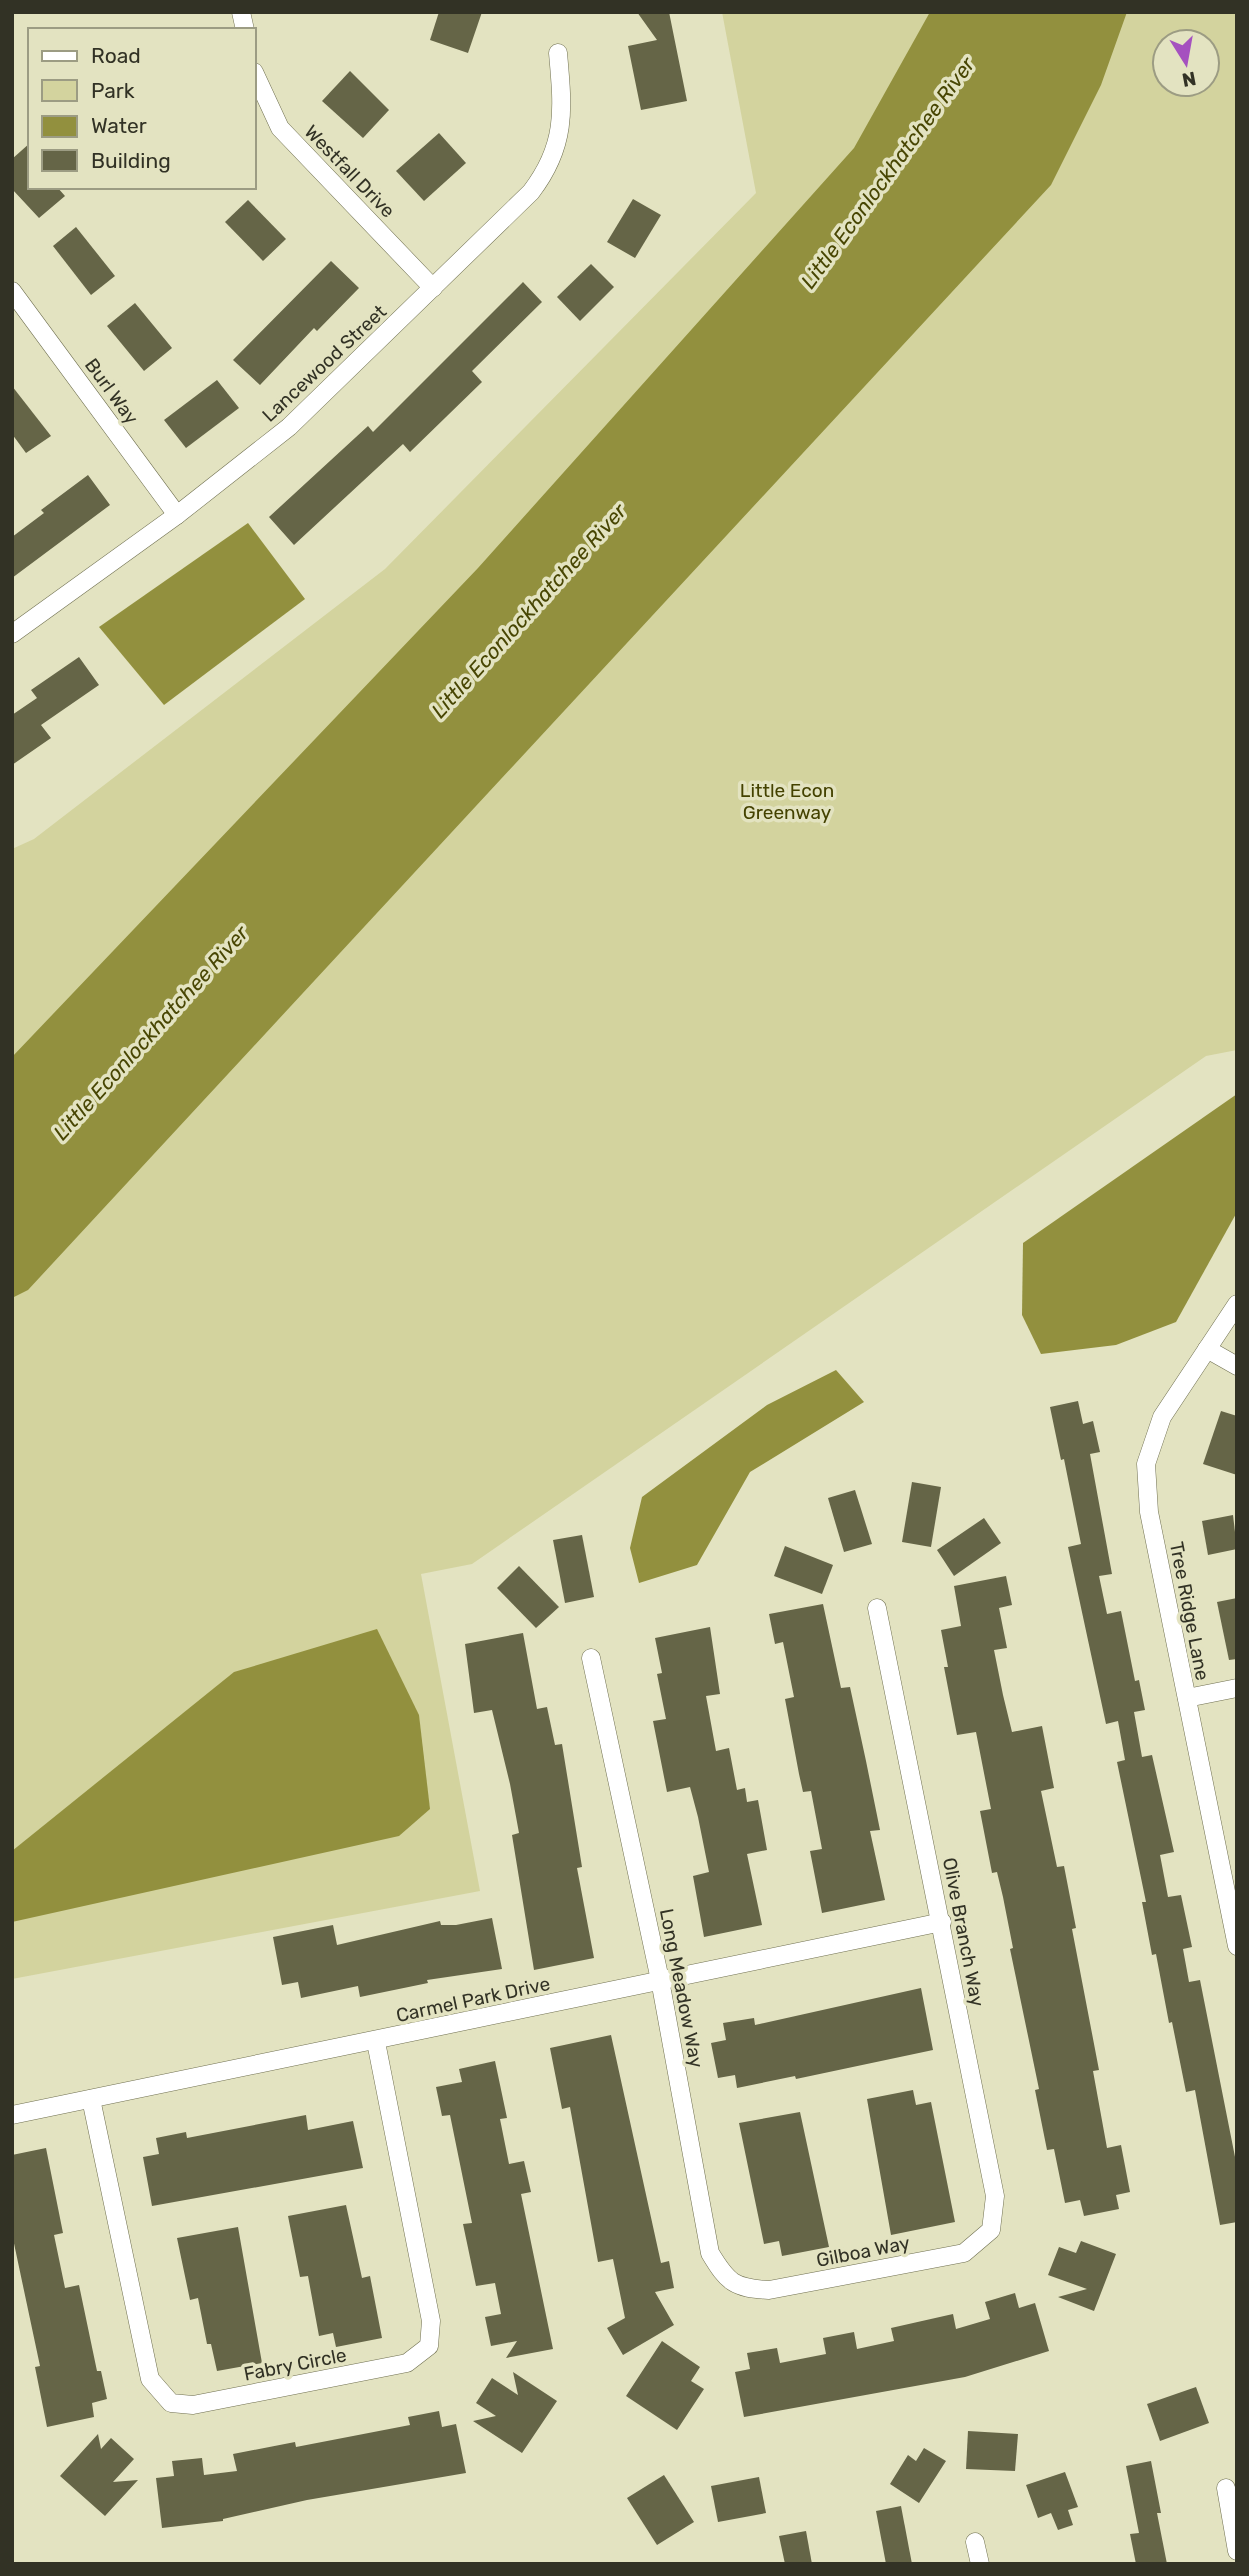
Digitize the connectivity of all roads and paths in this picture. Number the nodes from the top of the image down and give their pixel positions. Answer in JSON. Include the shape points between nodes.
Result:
{"nodes":[{"id":1,"x":558,"y":53,"type":"dead end"},
{"id":2,"x":256,"y":76,"type":"edge"},
{"id":3,"x":433,"y":288,"type":"junction"},
{"id":4,"x":12,"y":291,"type":"edge"},
{"id":5,"x":177,"y":515,"type":"junction"},
{"id":6,"x":12,"y":634,"type":"edge"},
{"id":7,"x":1237,"y":1304,"type":"edge"},
{"id":8,"x":1207,"y":1349,"type":"junction"},
{"id":9,"x":1237,"y":1366,"type":"edge"},
{"id":10,"x":877,"y":1608,"type":"dead end"},
{"id":11,"x":591,"y":1658,"type":"dead end"},
{"id":12,"x":1237,"y":1688,"type":"edge"},
{"id":13,"x":1186,"y":1698,"type":"junction"},
{"id":14,"x":942,"y":1922,"type":"junction"},
{"id":15,"x":1237,"y":1946,"type":"edge"},
{"id":16,"x":660,"y":1980,"type":"junction"},
{"id":17,"x":376,"y":2042,"type":"junction"},
{"id":18,"x":91,"y":2099,"type":"junction"},
{"id":19,"x":12,"y":2115,"type":"edge"},
{"id":20,"x":964,"y":2253,"type":"joint"},
{"id":21,"x":769,"y":2290,"type":"joint"},
{"id":22,"x":1226,"y":2488,"type":"dead end"},
{"id":23,"x":975,"y":2542,"type":"dead end"},
{"id":24,"x":1237,"y":2551,"type":"edge"},
{"id":25,"x":980,"y":2564,"type":"edge"}],
"edges":[{"from":1,"to":3,"type":"street","name":"Lancewood Street","via":[[559,138],[549,168],[531,192]]},
{"from":2,"to":3,"type":"street","name":"Westfall Drive","via":[[280,128]]},
{"from":3,"to":5,"type":"street","name":"Lancewood Street","via":[[289,427]]},
{"from":4,"to":5,"type":"street","name":"Burl Way"},
{"from":5,"to":6,"type":"street","name":"Lancewood Street"},
{"from":7,"to":8,"type":"street","name":"Tree Ridge Lane"},
{"from":8,"to":9,"type":"street"},
{"from":8,"to":13,"type":"street","name":"Tree Ridge Lane","via":[[1162,1417],[1146,1464],[1149,1512]]},
{"from":10,"to":14,"type":"street","name":"Olive Branch Way"},
{"from":11,"to":16,"type":"street","name":"Long Meadow Way"},
{"from":12,"to":13,"type":"street"},
{"from":13,"to":15,"type":"street","name":"Tree Ridge Lane"},
{"from":14,"to":16,"type":"street","name":"Carmel Park Drive"},
{"from":14,"to":20,"type":"street","name":"Olive Branch Way","via":[[995,2196],[991,2230]]},
{"from":16,"to":17,"type":"street","name":"Carmel Park Drive"},
{"from":16,"to":21,"type":"street","name":"Long Meadow Way","via":[[710,2253],[724,2277],[742,2288]]},
{"from":17,"to":18,"type":"street","name":"Carmel Park Drive"},
{"from":17,"to":18,"type":"street","name":"Fabry Circle","via":[[431,2320],[429,2346],[407,2363],[193,2405],[171,2403],[150,2379]]},
{"from":18,"to":19,"type":"street","name":"Carmel Park Drive"},
{"from":20,"to":21,"type":"street","name":"Gilboa Way"},
{"from":22,"to":24,"type":"street"},
{"from":23,"to":25,"type":"street"}]}
